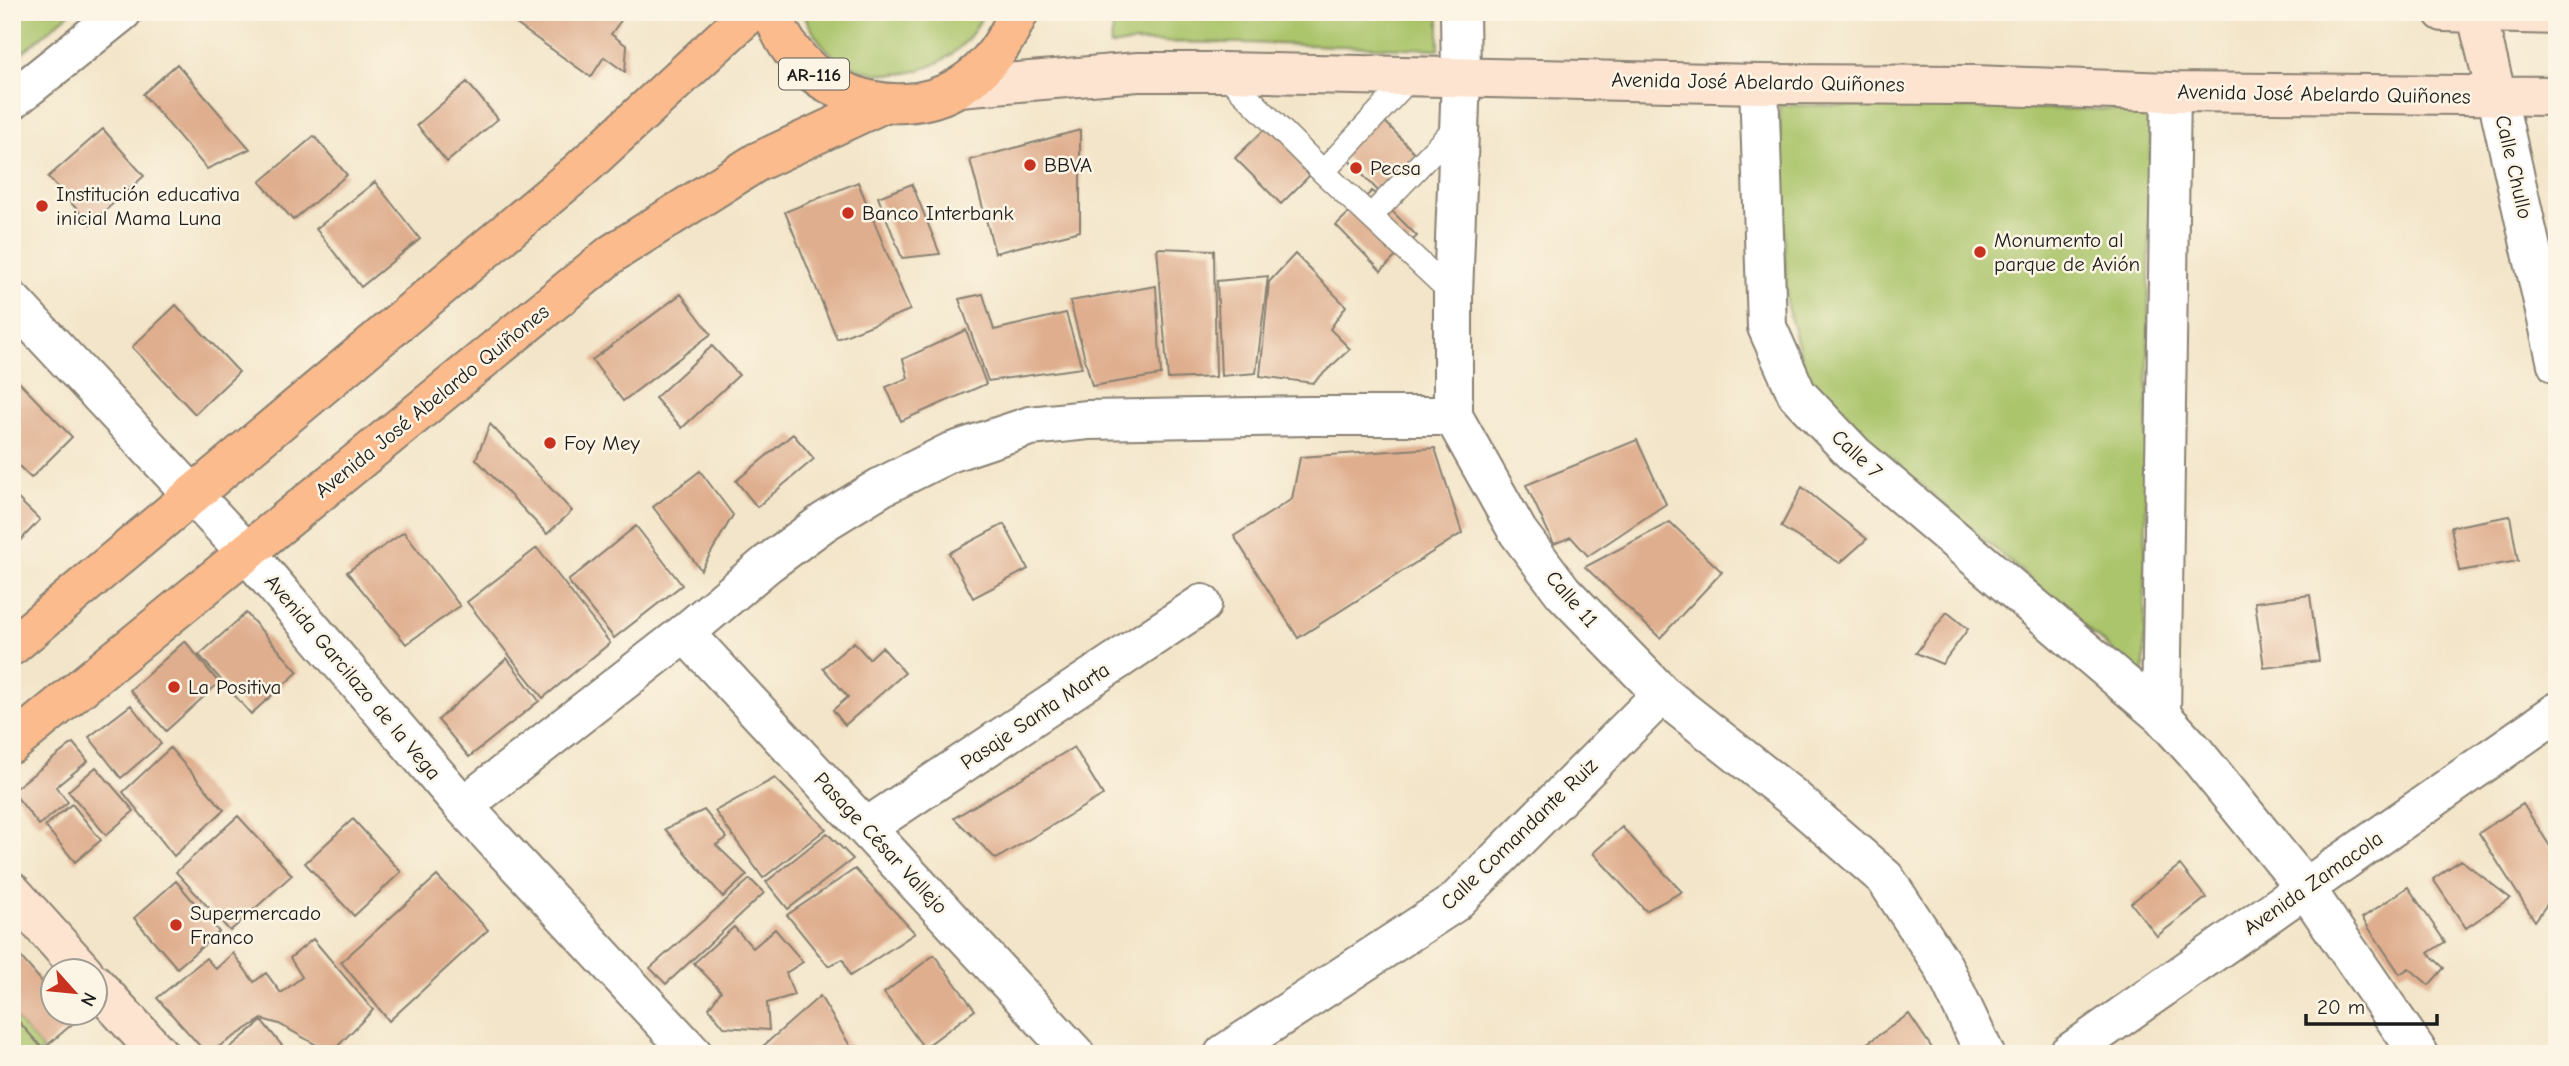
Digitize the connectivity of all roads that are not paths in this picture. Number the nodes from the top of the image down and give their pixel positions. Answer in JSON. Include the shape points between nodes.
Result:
{"nodes":[{"id":1,"x":122,"y":12,"type":"edge"},
{"id":2,"x":751,"y":12,"type":"edge"},
{"id":3,"x":773,"y":12,"type":"edge"},
{"id":4,"x":1019,"y":12,"type":"edge"},
{"id":5,"x":1460,"y":12,"type":"edge"},
{"id":6,"x":2465,"y":13,"type":"edge"},
{"id":7,"x":2557,"y":15,"type":"edge"},
{"id":8,"x":1223,"y":72,"type":"junction"},
{"id":9,"x":1412,"y":76,"type":"junction"},
{"id":10,"x":1461,"y":77,"type":"junction"},
{"id":11,"x":1759,"y":84,"type":"junction"},
{"id":12,"x":959,"y":87,"type":"junction"},
{"id":13,"x":2171,"y":92,"type":"junction"},
{"id":14,"x":2557,"y":96,"type":"edge"},
{"id":15,"x":2497,"y":97,"type":"junction"},
{"id":16,"x":12,"y":100,"type":"edge"},
{"id":17,"x":882,"y":104,"type":"junction"},
{"id":18,"x":1459,"y":124,"type":"junction"},
{"id":19,"x":1323,"y":172,"type":"junction"},
{"id":20,"x":1371,"y":216,"type":"junction"},
{"id":21,"x":1453,"y":293,"type":"junction"},
{"id":22,"x":12,"y":301,"type":"edge"},
{"id":23,"x":2557,"y":364,"type":"edge"},
{"id":24,"x":1453,"y":416,"type":"junction"},
{"id":25,"x":193,"y":495,"type":"junction"},
{"id":26,"x":246,"y":552,"type":"junction"},
{"id":27,"x":1202,"y":604,"type":"dead end"},
{"id":28,"x":685,"y":633,"type":"junction"},
{"id":29,"x":12,"y":646,"type":"edge"},
{"id":30,"x":1662,"y":694,"type":"junction"},
{"id":31,"x":2557,"y":712,"type":"edge"},
{"id":32,"x":2161,"y":715,"type":"junction"},
{"id":33,"x":12,"y":744,"type":"edge"},
{"id":34,"x":463,"y":806,"type":"junction"},
{"id":35,"x":867,"y":827,"type":"junction"},
{"id":36,"x":2306,"y":888,"type":"junction"},
{"id":37,"x":12,"y":892,"type":"edge"},
{"id":38,"x":72,"y":958,"type":"edge"},
{"id":39,"x":108,"y":998,"type":"edge"},
{"id":40,"x":159,"y":1054,"type":"edge"},
{"id":41,"x":693,"y":1054,"type":"edge"},
{"id":42,"x":1075,"y":1054,"type":"edge"},
{"id":43,"x":1224,"y":1054,"type":"edge"},
{"id":44,"x":1985,"y":1054,"type":"edge"},
{"id":45,"x":2068,"y":1054,"type":"edge"},
{"id":46,"x":2418,"y":1054,"type":"edge"}],
"edges":[{"from":1,"to":16,"type":"street"},
{"from":2,"to":25,"type":"main road","via":[[579,171]]},
{"from":3,"to":17,"type":"main road","number":"AR-116","via":[[799,61],[824,82]]},
{"from":4,"to":12,"type":"main road","number":"AR-116","via":[[1006,40],[985,67]]},
{"from":5,"to":10,"type":"street","name":"Calle 11"},
{"from":6,"to":7,"type":"main road"},
{"from":6,"to":15,"type":"main road","name":"Calle Chullo"},
{"from":8,"to":9,"type":"main road","name":"Avenida José Abelardo Quiñones","number":"AR-116"},
{"from":8,"to":12,"type":"main road","name":"Avenida José Abelardo Quiñones","number":"AR-116","via":[[1138,72]]},
{"from":8,"to":19,"type":"lane"},
{"from":9,"to":10,"type":"main road","name":"Avenida José Abelardo Quiñones","number":"AR-116"},
{"from":9,"to":19,"type":"lane"},
{"from":10,"to":11,"type":"main road","name":"Avenida José Abelardo Quiñones","number":"AR-116"},
{"from":10,"to":18,"type":"street","name":"Calle 11"},
{"from":11,"to":13,"type":"main road","name":"Avenida José Abelardo Quiñones","number":"AR-116"},
{"from":11,"to":32,"type":"street","name":"Calle 7","via":[[1767,327],[1797,394],[1855,455]]},
{"from":12,"to":17,"type":"main road","number":"AR-116","via":[[909,103]]},
{"from":13,"to":15,"type":"main road","name":"Avenida José Abelardo Quiñones","number":"AR-116"},
{"from":13,"to":32,"type":"street"},
{"from":14,"to":15,"type":"main road","name":"Avenida José Abelardo Quiñones","number":"AR-116"},
{"from":15,"to":23,"type":"street","name":"Calle Chullo"},
{"from":17,"to":26,"type":"main road","name":"Avenida José Abelardo Quiñones","via":[[757,162],[613,253]]},
{"from":18,"to":20,"type":"lane"},
{"from":18,"to":21,"type":"street","name":"Calle 11"},
{"from":19,"to":20,"type":"lane"},
{"from":20,"to":21,"type":"lane"},
{"from":21,"to":24,"type":"street","name":"Calle 11"},
{"from":22,"to":25,"type":"street","name":"Avenida Garcilazo de la Vega"},
{"from":24,"to":28,"type":"street","via":[[1088,420],[1030,426],[949,453],[881,487],[767,564]]},
{"from":24,"to":30,"type":"street","name":"Calle 11","via":[[1518,532],[1563,592]]},
{"from":25,"to":26,"type":"street","name":"Avenida Garcilazo de la Vega"},
{"from":25,"to":29,"type":"main road"},
{"from":26,"to":33,"type":"main road","name":"Avenida José Abelardo Quiñones"},
{"from":26,"to":34,"type":"street","name":"Avenida Garcilazo de la Vega"},
{"from":27,"to":35,"type":"street","name":"Pasaje Santa Marta"},
{"from":28,"to":34,"type":"street"},
{"from":28,"to":35,"type":"street","name":"Pasage César Vallejo"},
{"from":30,"to":43,"type":"street","name":"Calle Comandante Ruiz","via":[[1454,902]]},
{"from":30,"to":44,"type":"street","name":"Calle 11","via":[[1885,878],[1943,966]]},
{"from":31,"to":36,"type":"street","name":"Avenida Zamacola"},
{"from":32,"to":36,"type":"street","name":"Calle 7"},
{"from":34,"to":41,"type":"street","name":"Avenida Garcilazo de la Vega"},
{"from":35,"to":42,"type":"street","name":"Pasage César Vallejo"},
{"from":36,"to":45,"type":"street","name":"Avenida Zamacola"},
{"from":36,"to":46,"type":"street","name":"Calle 7"},
{"from":37,"to":38,"type":"main road"},
{"from":39,"to":40,"type":"main road"}]}
